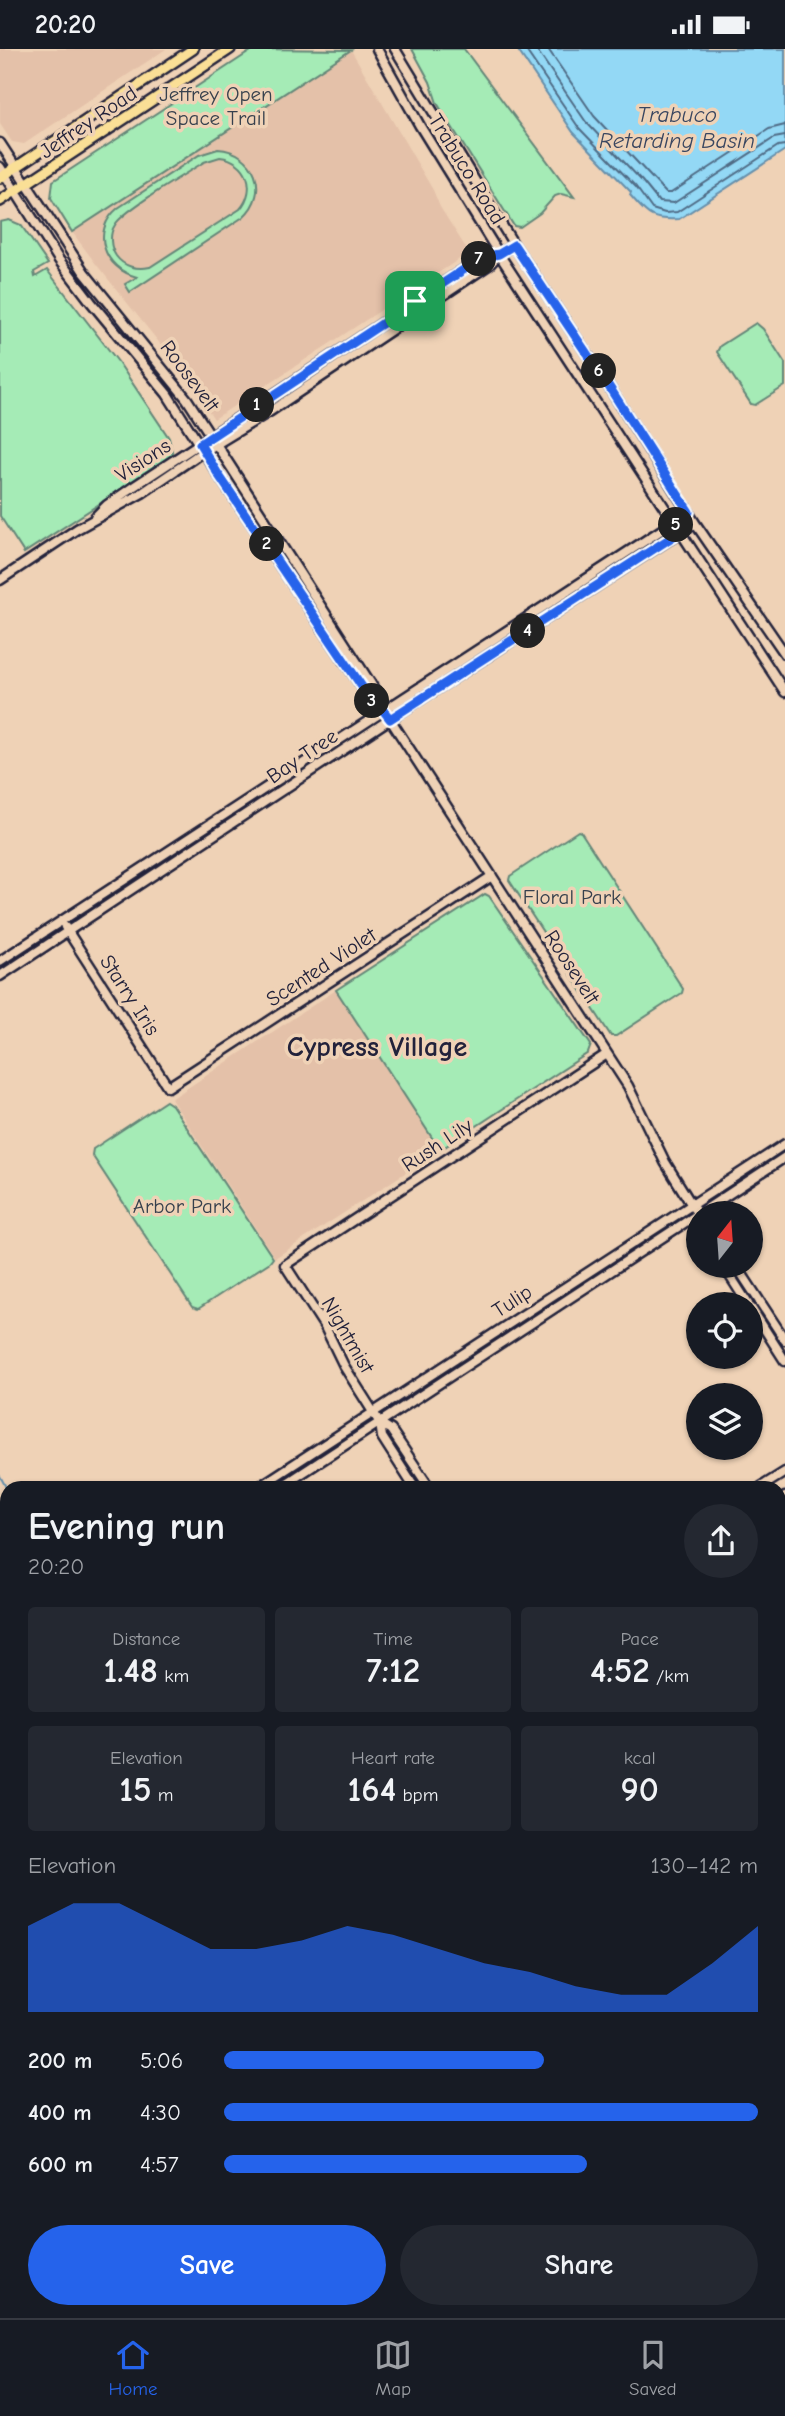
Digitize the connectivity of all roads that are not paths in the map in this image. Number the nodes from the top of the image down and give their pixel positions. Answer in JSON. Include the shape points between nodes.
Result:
{"nodes":[{"id":1,"x":193,"y":49,"type":"edge"},
{"id":2,"x":230,"y":49,"type":"edge"},
{"id":3,"x":377,"y":49,"type":"edge"},
{"id":4,"x":395,"y":49,"type":"edge"},
{"id":5,"x":0,"y":143,"type":"edge"},
{"id":6,"x":16,"y":168,"type":"junction"},
{"id":7,"x":2,"y":173,"type":"edge"},
{"id":8,"x":26,"y":185,"type":"junction"},
{"id":9,"x":16,"y":192,"type":"junction"},
{"id":10,"x":0,"y":201,"type":"edge"},
{"id":11,"x":514,"y":245,"type":"junction"},
{"id":12,"x":499,"y":254,"type":"junction"},
{"id":13,"x":214,"y":440,"type":"junction"},
{"id":14,"x":202,"y":448,"type":"junction"},
{"id":15,"x":689,"y":512,"type":"junction"},
{"id":16,"x":674,"y":522,"type":"junction"},
{"id":17,"x":695,"y":523,"type":"junction"},
{"id":18,"x":680,"y":532,"type":"junction"},
{"id":19,"x":0,"y":580,"type":"edge"},
{"id":20,"x":785,"y":654,"type":"edge"},
{"id":21,"x":785,"y":692,"type":"edge"},
{"id":22,"x":383,"y":710,"type":"junction"},
{"id":23,"x":390,"y":719,"type":"junction"},
{"id":24,"x":492,"y":876,"type":"junction"},
{"id":25,"x":62,"y":922,"type":"junction"},
{"id":26,"x":68,"y":932,"type":"junction"},
{"id":27,"x":0,"y":961,"type":"edge"},
{"id":28,"x":0,"y":976,"type":"edge"},
{"id":29,"x":607,"y":1054,"type":"junction"},
{"id":30,"x":168,"y":1087,"type":"joint"},
{"id":31,"x":785,"y":1144,"type":"edge"},
{"id":32,"x":785,"y":1157,"type":"edge"},
{"id":33,"x":689,"y":1201,"type":"edge"},
{"id":34,"x":700,"y":1201,"type":"edge"},
{"id":35,"x":720,"y":1201,"type":"edge"},
{"id":36,"x":686,"y":1210,"type":"edge"},
{"id":37,"x":686,"y":1224,"type":"edge"},
{"id":38,"x":285,"y":1265,"type":"joint"},
{"id":39,"x":744,"y":1278,"type":"edge"},
{"id":40,"x":763,"y":1327,"type":"edge"},
{"id":41,"x":785,"y":1340,"type":"edge"},
{"id":42,"x":785,"y":1361,"type":"edge"},
{"id":43,"x":373,"y":1412,"type":"junction"},
{"id":44,"x":380,"y":1423,"type":"junction"},
{"id":45,"x":268,"y":1481,"type":"edge"},
{"id":46,"x":290,"y":1481,"type":"edge"},
{"id":47,"x":410,"y":1481,"type":"edge"},
{"id":48,"x":425,"y":1481,"type":"edge"}],
"edges":[{"from":1,"to":6,"type":"main road","name":"Jeffrey Road"},
{"from":2,"to":8,"type":"main road","name":"Jeffrey Road"},
{"from":3,"to":12,"type":"street","name":"Trabuco Road"},
{"from":4,"to":11,"type":"street","name":"Trabuco Road"},
{"from":5,"to":6,"type":"street","name":"Roosevelt"},
{"from":6,"to":7,"type":"main road","name":"Jeffrey Road"},
{"from":6,"to":8,"type":"street","name":"Roosevelt"},
{"from":7,"to":9,"type":"street","name":"Roosevelt"},
{"from":8,"to":9,"type":"main road","name":"Jeffrey Road"},
{"from":8,"to":13,"type":"street","name":"Roosevelt","via":[[78,264],[158,361]]},
{"from":9,"to":10,"type":"main road","name":"Jeffrey Road"},
{"from":9,"to":14,"type":"street","name":"Roosevelt","via":[[59,260],[167,394]]},
{"from":11,"to":12,"type":"street","name":"Visions"},
{"from":11,"to":15,"type":"street","name":"Trabuco Road"},
{"from":12,"to":13,"type":"street","name":"Visions","via":[[483,257]]},
{"from":12,"to":16,"type":"street","name":"Trabuco Road"},
{"from":13,"to":14,"type":"street","name":"Visions"},
{"from":13,"to":22,"type":"street","name":"Roosevelt","via":[[371,684]]},
{"from":14,"to":19,"type":"street","name":"Visions","via":[[113,511]]},
{"from":14,"to":22,"type":"street","name":"Roosevelt","via":[[373,703]]},
{"from":15,"to":16,"type":"street","name":"Bay Tree"},
{"from":15,"to":17,"type":"street","name":"Trabuco Road"},
{"from":16,"to":18,"type":"street","name":"Trabuco Road"},
{"from":16,"to":22,"type":"street","name":"Bay Tree"},
{"from":17,"to":18,"type":"street","name":"Bay Tree"},
{"from":17,"to":20,"type":"street","name":"Trabuco Road"},
{"from":18,"to":21,"type":"street","name":"Trabuco Road"},
{"from":18,"to":23,"type":"street","name":"Bay Tree"},
{"from":22,"to":23,"type":"street","name":"Roosevelt"},
{"from":22,"to":25,"type":"street","name":"Bay Tree"},
{"from":23,"to":24,"type":"street","name":"Roosevelt"},
{"from":23,"to":26,"type":"street","name":"Bay Tree"},
{"from":24,"to":29,"type":"street","name":"Roosevelt"},
{"from":24,"to":30,"type":"street","name":"Scented Violet"},
{"from":25,"to":26,"type":"street","name":"Starry Iris"},
{"from":25,"to":27,"type":"street","name":"Bay Tree"},
{"from":26,"to":28,"type":"street","name":"Bay Tree"},
{"from":26,"to":30,"type":"street","name":"Starry Iris"},
{"from":29,"to":33,"type":"street","name":"Roosevelt"},
{"from":29,"to":38,"type":"street","name":"Rush Lily"},
{"from":31,"to":34,"type":"street","name":"Tulip"},
{"from":32,"to":35,"type":"street","name":"Tulip"},
{"from":36,"to":43,"type":"street","name":"Tulip"},
{"from":37,"to":44,"type":"street","name":"Tulip"},
{"from":38,"to":43,"type":"street","name":"Nightmist"},
{"from":39,"to":41,"type":"street"},
{"from":40,"to":42,"type":"street"},
{"from":43,"to":44,"type":"street","name":"Nightmist"},
{"from":43,"to":45,"type":"street","name":"Tulip"},
{"from":44,"to":46,"type":"street","name":"Tulip"},
{"from":44,"to":47,"type":"street","name":"Nightmist","via":[[382,1437]]},
{"from":44,"to":48,"type":"street","name":"Nightmist","via":[[391,1430]]}]}
